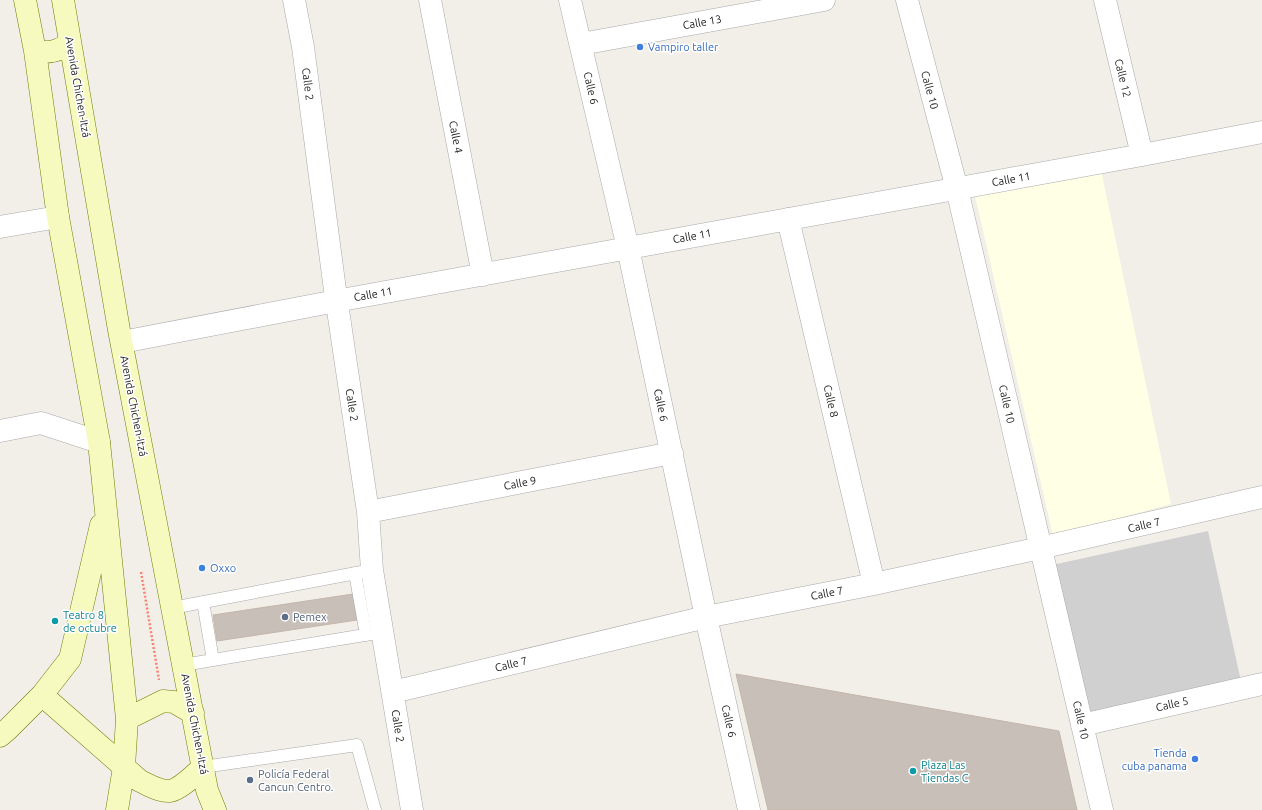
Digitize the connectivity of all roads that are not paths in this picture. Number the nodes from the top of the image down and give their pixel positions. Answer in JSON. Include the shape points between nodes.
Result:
{"nodes":[{"id":1,"x":25,"y":0,"type":"edge"},
{"id":2,"x":63,"y":0,"type":"edge"},
{"id":3,"x":294,"y":0,"type":"edge"},
{"id":4,"x":430,"y":0,"type":"edge"},
{"id":5,"x":570,"y":0,"type":"edge"},
{"id":6,"x":824,"y":0,"type":"edge"},
{"id":7,"x":907,"y":0,"type":"edge"},
{"id":8,"x":1105,"y":0,"type":"edge"},
{"id":9,"x":70,"y":43,"type":"junction"},
{"id":10,"x":580,"y":44,"type":"junction"},
{"id":11,"x":35,"y":51,"type":"junction"},
{"id":12,"x":1262,"y":132,"type":"edge"},
{"id":13,"x":1142,"y":155,"type":"junction"},
{"id":14,"x":957,"y":189,"type":"junction"},
{"id":15,"x":58,"y":217,"type":"junction"},
{"id":16,"x":788,"y":219,"type":"junction"},
{"id":17,"x":0,"y":227,"type":"edge"},
{"id":18,"x":628,"y":248,"type":"junction"},
{"id":19,"x":483,"y":275,"type":"junction"},
{"id":20,"x":336,"y":301,"type":"junction"},
{"id":21,"x":122,"y":342,"type":"junction"},
{"id":22,"x":0,"y":431,"type":"edge"},
{"id":23,"x":99,"y":442,"type":"junction"},
{"id":24,"x":672,"y":453,"type":"junction"},
{"id":25,"x":1262,"y":497,"type":"edge"},
{"id":26,"x":105,"y":508,"type":"junction"},
{"id":27,"x":368,"y":512,"type":"junction"},
{"id":28,"x":1040,"y":548,"type":"junction"},
{"id":29,"x":364,"y":571,"type":"junction"},
{"id":30,"x":874,"y":584,"type":"junction"},
{"id":31,"x":203,"y":602,"type":"junction"},
{"id":32,"x":172,"y":608,"type":"junction"},
{"id":33,"x":706,"y":617,"type":"junction"},
{"id":34,"x":375,"y":633,"type":"junction"},
{"id":35,"x":213,"y":660,"type":"junction"},
{"id":36,"x":183,"y":665,"type":"junction"},
{"id":37,"x":1262,"y":684,"type":"edge"},
{"id":38,"x":393,"y":692,"type":"junction"},
{"id":39,"x":42,"y":695,"type":"junction"},
{"id":40,"x":193,"y":713,"type":"junction"},
{"id":41,"x":127,"y":719,"type":"junction"},
{"id":42,"x":1082,"y":724,"type":"junction"},
{"id":43,"x":0,"y":736,"type":"edge"},
{"id":44,"x":124,"y":767,"type":"junction"},
{"id":45,"x":203,"y":767,"type":"junction"},
{"id":46,"x":116,"y":810,"type":"edge"},
{"id":47,"x":215,"y":810,"type":"edge"},
{"id":48,"x":375,"y":810,"type":"edge"},
{"id":49,"x":412,"y":810,"type":"edge"},
{"id":50,"x":749,"y":810,"type":"edge"},
{"id":51,"x":1102,"y":810,"type":"edge"}],
"edges":[{"from":1,"to":11,"type":"main road"},
{"from":2,"to":9,"type":"main road","name":"Avenida Chichen-Itzá"},
{"from":3,"to":20,"type":"street","name":"Calle 2","via":[[303,47]]},
{"from":4,"to":19,"type":"street","name":"Calle 4"},
{"from":5,"to":10,"type":"street","name":"Calle 6"},
{"from":6,"to":10,"type":"street","name":"Calle 13"},
{"from":7,"to":14,"type":"street","name":"Calle 10"},
{"from":8,"to":13,"type":"street","name":"Calle 12"},
{"from":9,"to":11,"type":"main road","via":[[53,52]]},
{"from":9,"to":21,"type":"main road","name":"Avenida Chichen-Itzá"},
{"from":10,"to":18,"type":"street","name":"Calle 6"},
{"from":11,"to":15,"type":"main road"},
{"from":12,"to":13,"type":"street","name":"Calle 11"},
{"from":13,"to":14,"type":"street","name":"Calle 11"},
{"from":14,"to":16,"type":"street","name":"Calle 11"},
{"from":14,"to":28,"type":"street","name":"Calle 10"},
{"from":15,"to":17,"type":"street"},
{"from":15,"to":23,"type":"main road"},
{"from":16,"to":18,"type":"street","name":"Calle 11"},
{"from":16,"to":30,"type":"street","name":"Calle 8"},
{"from":18,"to":19,"type":"street","name":"Calle 11"},
{"from":18,"to":24,"type":"street","name":"Calle 6"},
{"from":19,"to":20,"type":"street","name":"Calle 11"},
{"from":20,"to":21,"type":"street","name":"Calle 11"},
{"from":20,"to":27,"type":"street","name":"Calle 2"},
{"from":21,"to":32,"type":"main road","name":"Avenida Chichen-Itzá"},
{"from":22,"to":23,"type":"street","via":[[41,423]]},
{"from":23,"to":26,"type":"main road"},
{"from":24,"to":27,"type":"street","name":"Calle 9"},
{"from":24,"to":33,"type":"street","name":"Calle 6"},
{"from":25,"to":28,"type":"street","name":"Calle 7"},
{"from":26,"to":39,"type":"main road","via":[[70,659]]},
{"from":26,"to":41,"type":"main road"},
{"from":27,"to":29,"type":"street","name":"Calle 2"},
{"from":28,"to":30,"type":"street","name":"Calle 7"},
{"from":28,"to":42,"type":"street","name":"Calle 10"},
{"from":29,"to":31,"type":"lane"},
{"from":29,"to":34,"type":"street","name":"Calle 2"},
{"from":30,"to":33,"type":"street","name":"Calle 7"},
{"from":31,"to":32,"type":"lane"},
{"from":31,"to":35,"type":"lane"},
{"from":32,"to":36,"type":"main road","name":"Avenida Chichen-Itzá"},
{"from":33,"to":38,"type":"street","name":"Calle 7"},
{"from":33,"to":50,"type":"street","name":"Calle 6"},
{"from":34,"to":35,"type":"lane"},
{"from":34,"to":38,"type":"street","name":"Calle 2"},
{"from":35,"to":36,"type":"lane"},
{"from":36,"to":40,"type":"main road","name":"Avenida Chichen-Itzá"},
{"from":37,"to":42,"type":"street","name":"Calle 5"},
{"from":38,"to":49,"type":"street","name":"Calle 2"},
{"from":39,"to":43,"type":"main road"},
{"from":39,"to":44,"type":"main road"},
{"from":40,"to":41,"type":"main road","via":[[174,702],[163,701]]},
{"from":40,"to":45,"type":"main road","name":"Avenida Chichen-Itzá"},
{"from":41,"to":44,"type":"main road"},
{"from":42,"to":51,"type":"street","name":"Calle 10"},
{"from":44,"to":45,"type":"main road","via":[[140,781],[170,791],[180,787]]},
{"from":44,"to":46,"type":"main road"},
{"from":45,"to":47,"type":"main road","name":"Avenida Chichen-Itzá","via":[[207,790]]},
{"from":45,"to":48,"type":"lane","via":[[357,745]]}]}
